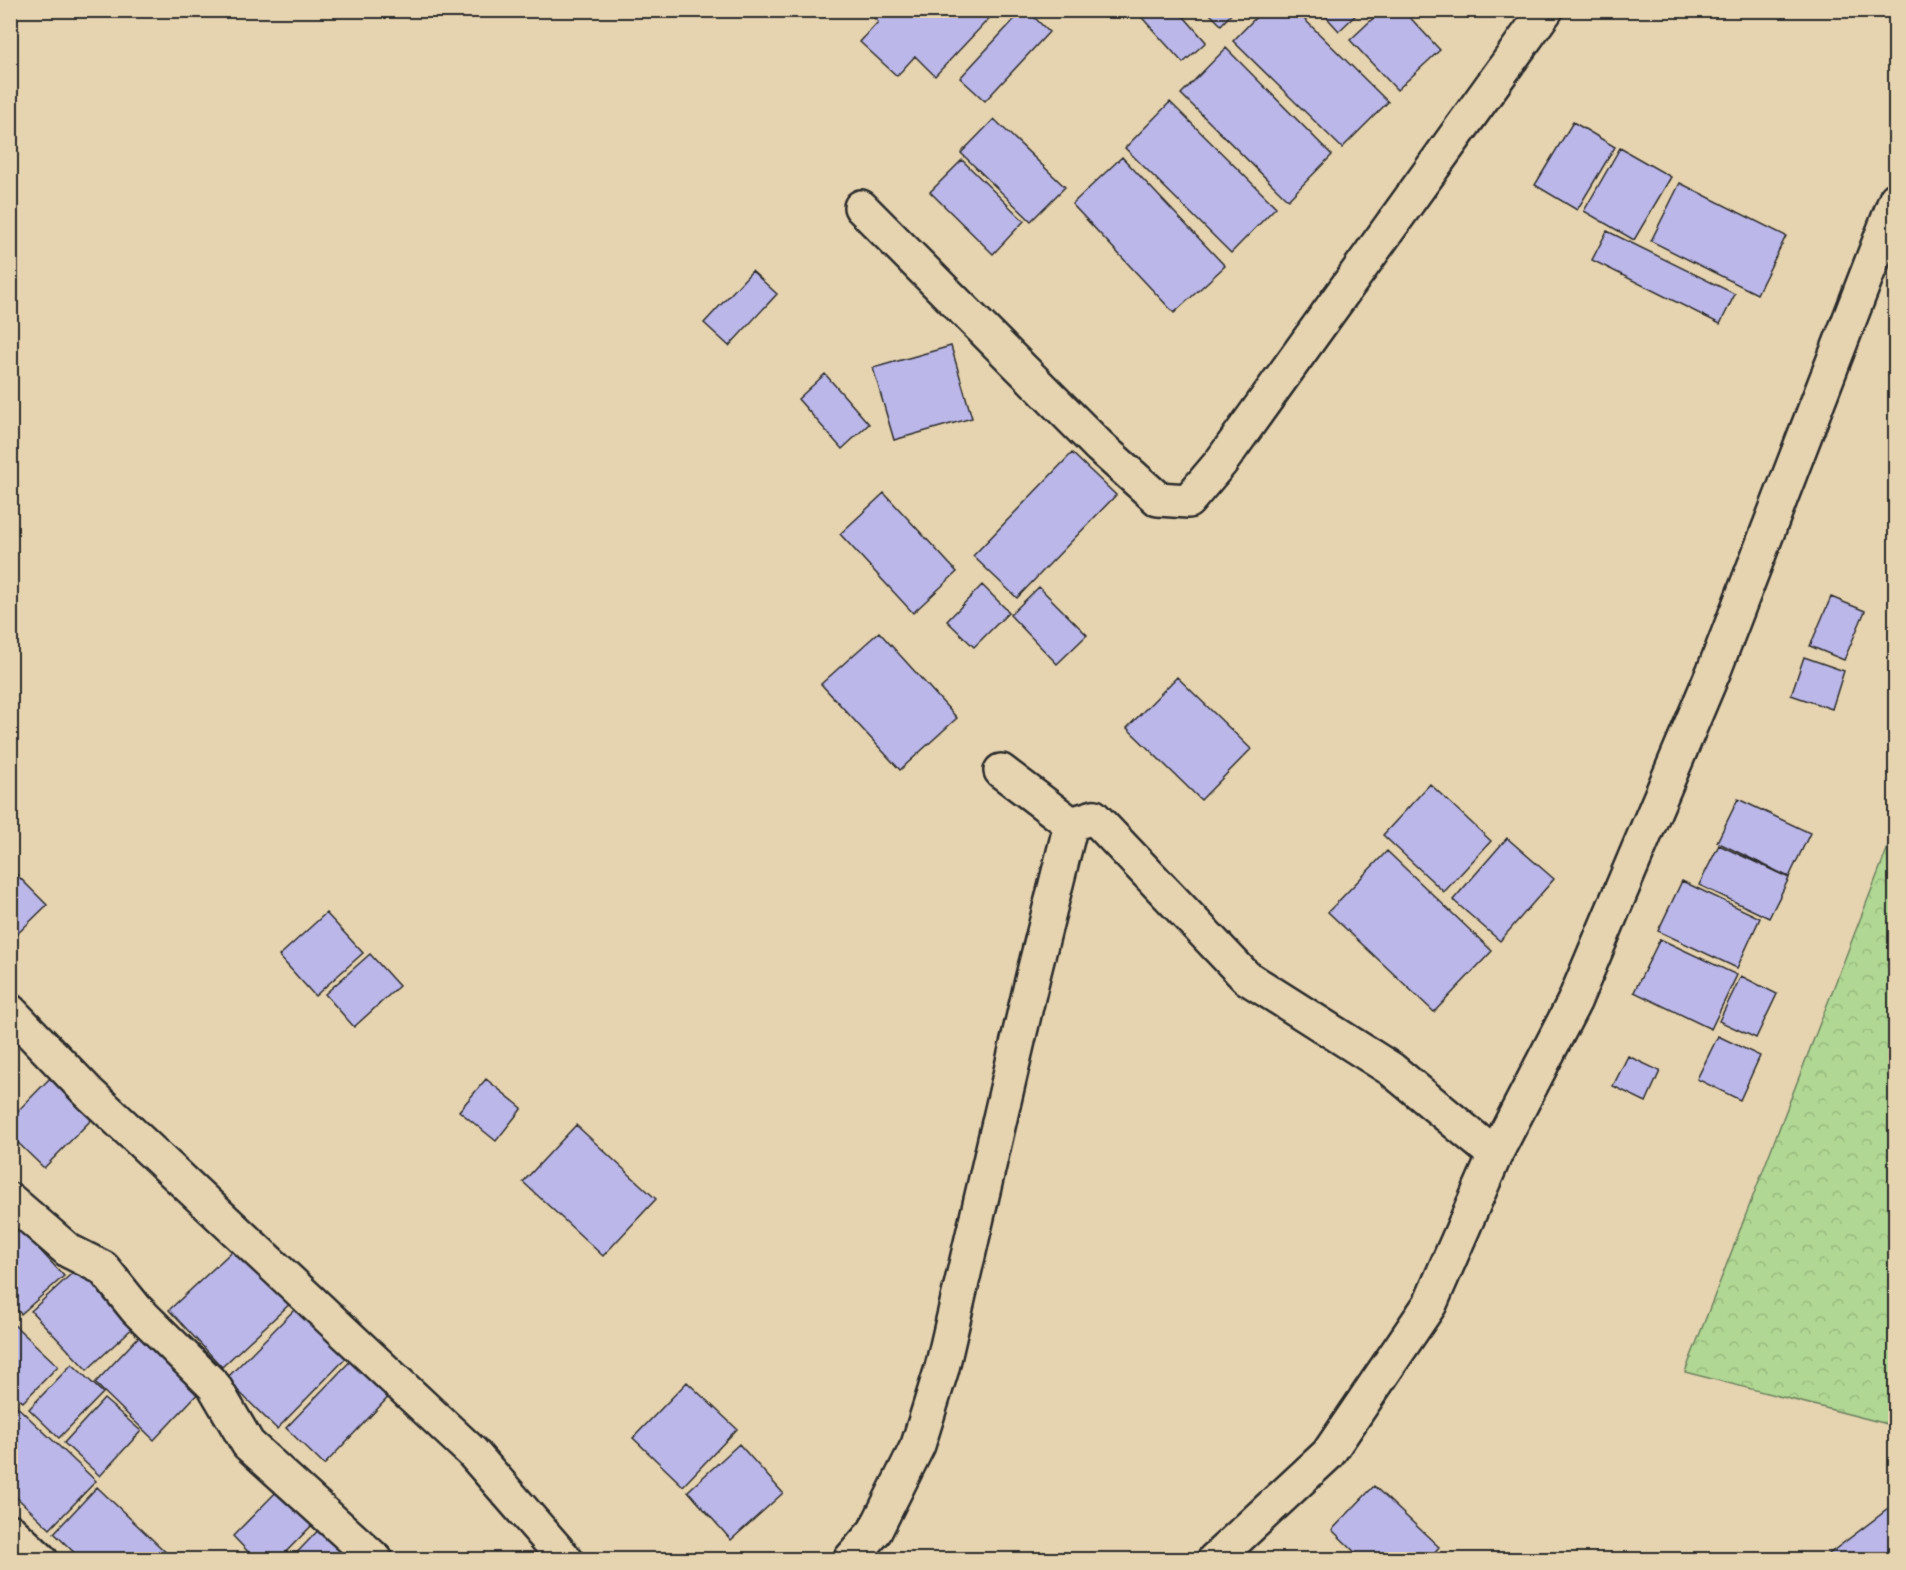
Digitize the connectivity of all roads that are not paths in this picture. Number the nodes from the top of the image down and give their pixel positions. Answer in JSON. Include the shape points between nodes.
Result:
{"nodes":[{"id":1,"x":1546,"y":10,"type":"edge"},
{"id":2,"x":1896,"y":199,"type":"edge"},
{"id":3,"x":861,"y":207,"type":"dead end"},
{"id":4,"x":1001,"y":771,"type":"dead end"},
{"id":5,"x":1071,"y":824,"type":"junction"},
{"id":6,"x":10,"y":1011,"type":"edge"},
{"id":7,"x":1495,"y":1155,"type":"junction"},
{"id":8,"x":10,"y":1200,"type":"edge"},
{"id":9,"x":10,"y":1532,"type":"edge"},
{"id":10,"x":41,"y":1560,"type":"edge"},
{"id":11,"x":376,"y":1560,"type":"edge"},
{"id":12,"x":566,"y":1560,"type":"edge"},
{"id":13,"x":850,"y":1560,"type":"edge"},
{"id":14,"x":1214,"y":1560,"type":"edge"}],
"edges":[{"from":1,"to":3,"type":"main road","via":[[1221,462],[1188,501],[1158,499],[1141,484]]},
{"from":2,"to":7,"type":"main road","via":[[1706,689],[1574,1002]]},
{"from":4,"to":5,"type":"main road"},
{"from":5,"to":7,"type":"main road","via":[[1094,817],[1246,977],[1391,1069]]},
{"from":5,"to":13,"type":"main road","via":[[942,1368],[918,1445],[875,1531]]},
{"from":6,"to":12,"type":"main road","via":[[88,1092],[472,1452]]},
{"from":7,"to":14,"type":"main road","via":[[1430,1304],[1328,1454]]},
{"from":8,"to":11,"type":"main road","via":[[69,1251],[103,1268],[136,1309],[214,1386],[248,1444]]},
{"from":9,"to":10,"type":"main road"}]}
